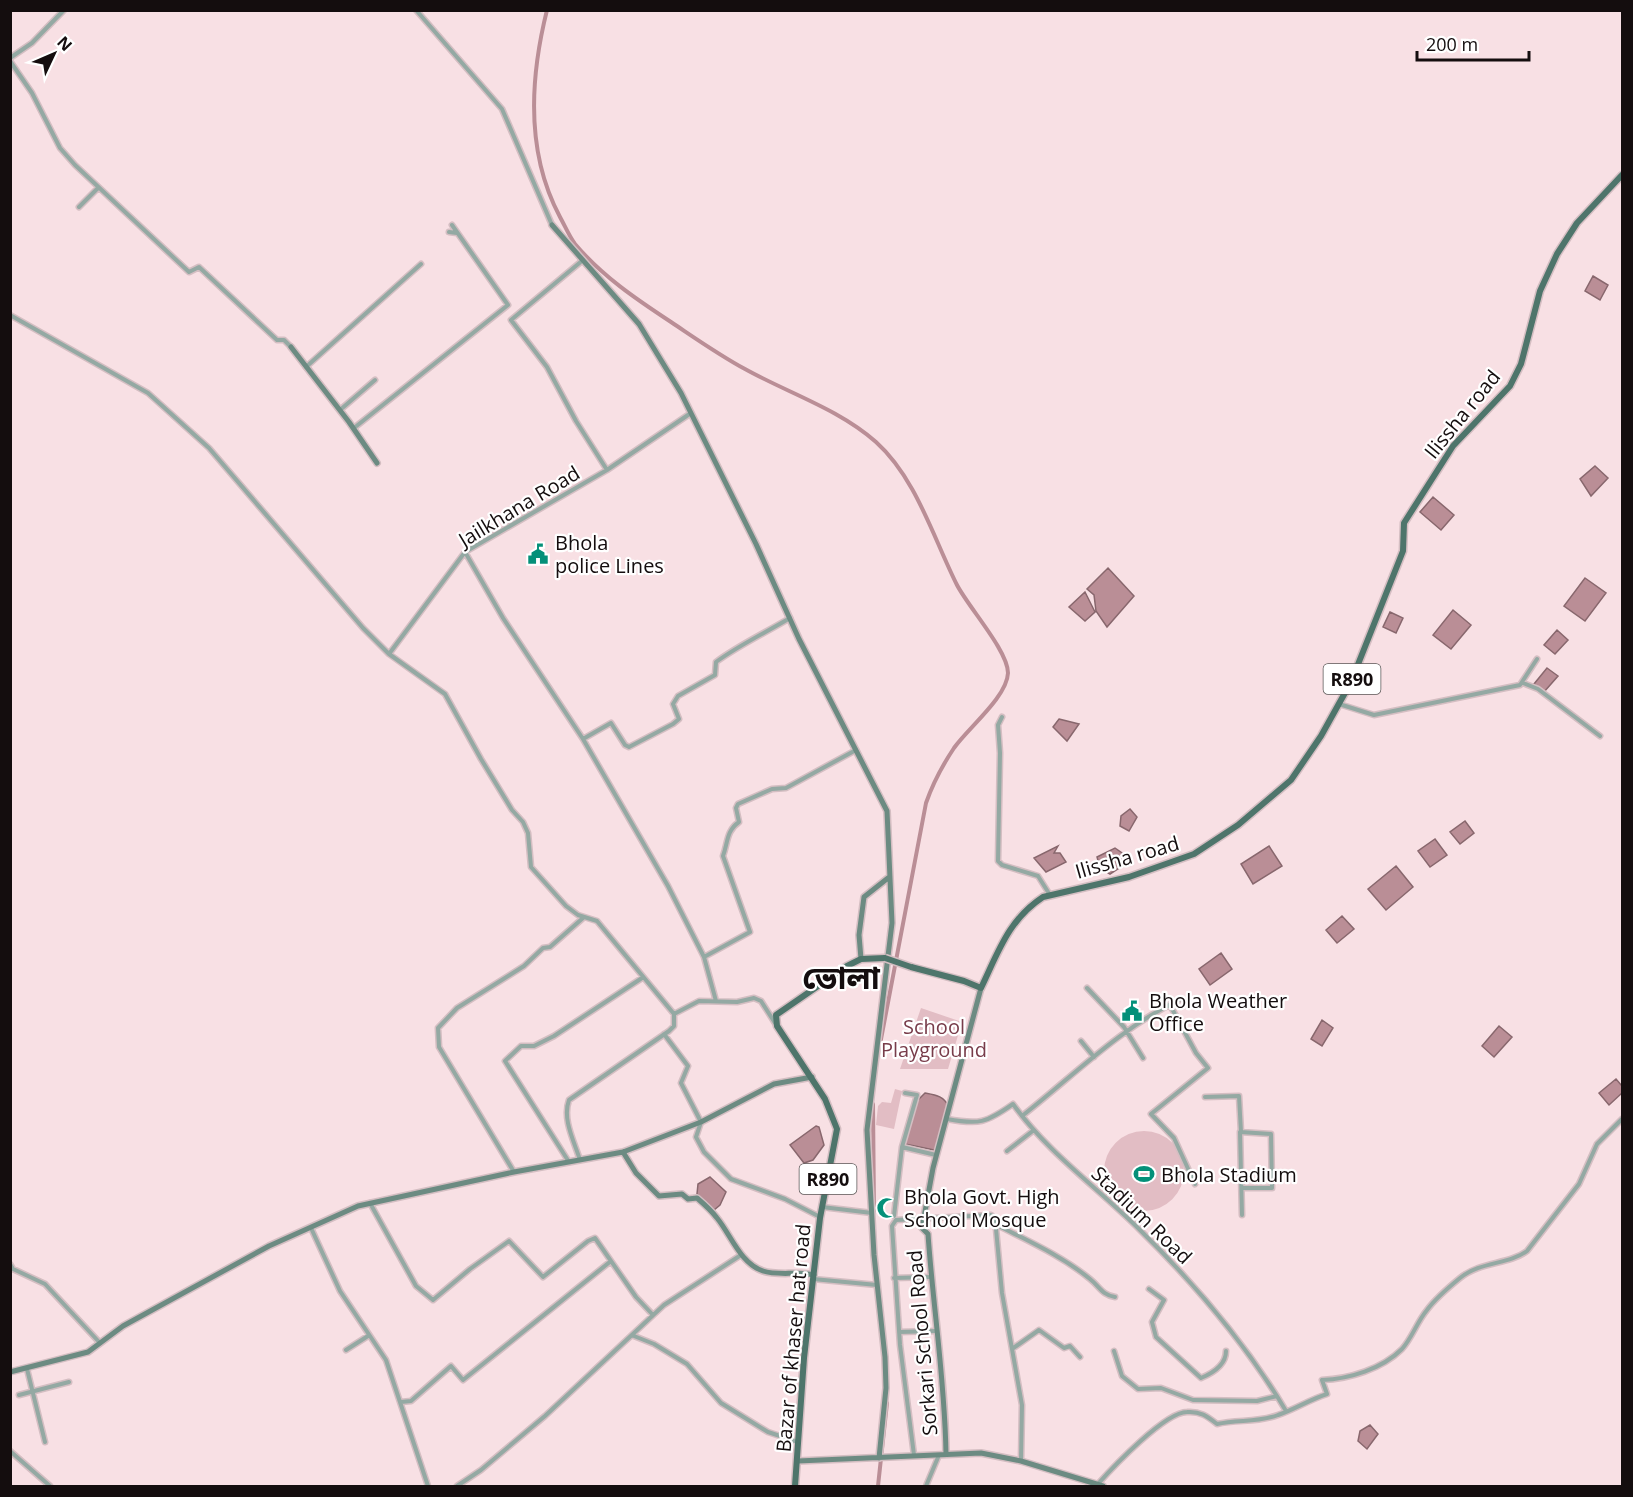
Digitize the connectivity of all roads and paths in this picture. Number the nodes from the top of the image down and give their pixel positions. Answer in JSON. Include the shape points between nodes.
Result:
{"nodes":[{"id":1,"x":64,"y":10,"type":"edge"},
{"id":2,"x":416,"y":10,"type":"edge"},
{"id":3,"x":10,"y":59,"type":"edge"},
{"id":4,"x":1623,"y":175,"type":"edge"},
{"id":5,"x":98,"y":189,"type":"junction"},
{"id":6,"x":79,"y":207,"type":"dead end"},
{"id":7,"x":452,"y":225,"type":"dead end"},
{"id":8,"x":552,"y":225,"type":"joint"},
{"id":9,"x":449,"y":232,"type":"dead end"},
{"id":10,"x":458,"y":233,"type":"junction"},
{"id":11,"x":583,"y":260,"type":"junction"},
{"id":12,"x":421,"y":264,"type":"dead end"},
{"id":13,"x":10,"y":315,"type":"edge"},
{"id":14,"x":291,"y":347,"type":"joint"},
{"id":15,"x":306,"y":367,"type":"junction"},
{"id":16,"x":375,"y":380,"type":"dead end"},
{"id":17,"x":340,"y":410,"type":"junction"},
{"id":18,"x":691,"y":413,"type":"junction"},
{"id":19,"x":354,"y":428,"type":"junction"},
{"id":20,"x":377,"y":463,"type":"dead end"},
{"id":21,"x":607,"y":470,"type":"junction"},
{"id":22,"x":465,"y":552,"type":"junction"},
{"id":23,"x":790,"y":618,"type":"junction"},
{"id":24,"x":389,"y":654,"type":"junction"},
{"id":25,"x":1537,"y":658,"type":"dead end"},
{"id":26,"x":1523,"y":683,"type":"junction"},
{"id":27,"x":1338,"y":704,"type":"junction"},
{"id":28,"x":1002,"y":717,"type":"dead end"},
{"id":29,"x":1600,"y":735,"type":"dead end"},
{"id":30,"x":584,"y":739,"type":"junction"},
{"id":31,"x":857,"y":750,"type":"junction"},
{"id":32,"x":888,"y":878,"type":"junction"},
{"id":33,"x":1050,"y":896,"type":"junction"},
{"id":34,"x":584,"y":917,"type":"junction"},
{"id":35,"x":704,"y":957,"type":"junction"},
{"id":36,"x":861,"y":959,"type":"junction"},
{"id":37,"x":642,"y":978,"type":"junction"},
{"id":38,"x":981,"y":988,"type":"junction"},
{"id":39,"x":1087,"y":988,"type":"dead end"},
{"id":40,"x":1179,"y":1000,"type":"dead end"},
{"id":41,"x":716,"y":1001,"type":"junction"},
{"id":42,"x":1170,"y":1005,"type":"junction"},
{"id":43,"x":674,"y":1014,"type":"junction"},
{"id":44,"x":777,"y":1026,"type":"junction"},
{"id":45,"x":1127,"y":1033,"type":"junction"},
{"id":46,"x":664,"y":1034,"type":"junction"},
{"id":47,"x":1081,"y":1041,"type":"dead end"},
{"id":48,"x":1094,"y":1057,"type":"junction"},
{"id":49,"x":1143,"y":1058,"type":"dead end"},
{"id":50,"x":812,"y":1077,"type":"junction"},
{"id":51,"x":905,"y":1093,"type":"dead end"},
{"id":52,"x":1204,"y":1097,"type":"dead end"},
{"id":53,"x":1022,"y":1116,"type":"junction"},
{"id":54,"x":947,"y":1119,"type":"junction"},
{"id":55,"x":1623,"y":1119,"type":"edge"},
{"id":56,"x":701,"y":1122,"type":"junction"},
{"id":57,"x":1034,"y":1130,"type":"junction"},
{"id":58,"x":1241,"y":1132,"type":"junction"},
{"id":59,"x":902,"y":1148,"type":"junction"},
{"id":60,"x":1007,"y":1151,"type":"dead end"},
{"id":61,"x":623,"y":1152,"type":"junction"},
{"id":62,"x":936,"y":1155,"type":"junction"},
{"id":63,"x":580,"y":1160,"type":"junction"},
{"id":64,"x":569,"y":1162,"type":"junction"},
{"id":65,"x":514,"y":1172,"type":"junction"},
{"id":66,"x":1195,"y":1184,"type":"dead end"},
{"id":67,"x":1242,"y":1188,"type":"junction"},
{"id":68,"x":370,"y":1203,"type":"junction"},
{"id":69,"x":822,"y":1207,"type":"junction"},
{"id":70,"x":872,"y":1213,"type":"junction"},
{"id":71,"x":1242,"y":1215,"type":"dead end"},
{"id":72,"x":894,"y":1216,"type":"dead end"},
{"id":73,"x":820,"y":1218,"type":"junction"},
{"id":74,"x":924,"y":1219,"type":"junction"},
{"id":75,"x":996,"y":1224,"type":"junction"},
{"id":76,"x":311,"y":1228,"type":"junction"},
{"id":77,"x":742,"y":1254,"type":"junction"},
{"id":78,"x":611,"y":1261,"type":"junction"},
{"id":79,"x":10,"y":1264,"type":"edge"},
{"id":80,"x":814,"y":1277,"type":"junction"},
{"id":81,"x":931,"y":1277,"type":"junction"},
{"id":82,"x":894,"y":1278,"type":"junction"},
{"id":83,"x":876,"y":1285,"type":"junction"},
{"id":84,"x":1149,"y":1289,"type":"dead end"},
{"id":85,"x":1115,"y":1297,"type":"dead end"},
{"id":86,"x":653,"y":1315,"type":"junction"},
{"id":87,"x":936,"y":1331,"type":"junction"},
{"id":88,"x":898,"y":1332,"type":"junction"},
{"id":89,"x":369,"y":1336,"type":"junction"},
{"id":90,"x":634,"y":1336,"type":"junction"},
{"id":91,"x":100,"y":1343,"type":"junction"},
{"id":92,"x":1012,"y":1349,"type":"junction"},
{"id":93,"x":346,"y":1350,"type":"dead end"},
{"id":94,"x":1114,"y":1351,"type":"dead end"},
{"id":95,"x":1226,"y":1351,"type":"dead end"},
{"id":96,"x":1080,"y":1357,"type":"dead end"},
{"id":97,"x":27,"y":1369,"type":"junction"},
{"id":98,"x":10,"y":1372,"type":"edge"},
{"id":99,"x":69,"y":1382,"type":"dead end"},
{"id":100,"x":33,"y":1391,"type":"junction"},
{"id":101,"x":19,"y":1395,"type":"dead end"},
{"id":102,"x":1277,"y":1396,"type":"junction"},
{"id":103,"x":400,"y":1402,"type":"junction"},
{"id":104,"x":1286,"y":1411,"type":"junction"},
{"id":105,"x":45,"y":1443,"type":"dead end"},
{"id":106,"x":799,"y":1443,"type":"junction"},
{"id":107,"x":10,"y":1451,"type":"edge"},
{"id":108,"x":946,"y":1454,"type":"junction"},
{"id":109,"x":914,"y":1455,"type":"junction"},
{"id":110,"x":939,"y":1455,"type":"junction"},
{"id":111,"x":879,"y":1458,"type":"junction"},
{"id":112,"x":798,"y":1461,"type":"junction"},
{"id":113,"x":1021,"y":1461,"type":"junction"},
{"id":114,"x":50,"y":1486,"type":"edge"},
{"id":115,"x":428,"y":1486,"type":"edge"},
{"id":116,"x":456,"y":1486,"type":"edge"},
{"id":117,"x":795,"y":1486,"type":"edge"},
{"id":118,"x":926,"y":1486,"type":"edge"},
{"id":119,"x":1100,"y":1486,"type":"edge"}],
"edges":[{"from":1,"to":3,"type":"street"},
{"from":2,"to":8,"type":"street","via":[[502,109]]},
{"from":3,"to":5,"type":"street","via":[[60,148]]},
{"from":4,"to":27,"type":"main road","name":"Ilissha road","number":"R890","via":[[1577,223],[1557,254],[1540,291],[1521,364],[1510,386],[1454,446],[1404,523],[1403,551],[1396,572],[1351,682]]},
{"from":5,"to":6,"type":"street"},
{"from":5,"to":14,"type":"street","via":[[169,256],[189,272],[198,267],[277,340],[284,340]]},
{"from":7,"to":10,"type":"street"},
{"from":8,"to":11,"type":"street"},
{"from":9,"to":10,"type":"street"},
{"from":10,"to":19,"type":"street","via":[[508,305]]},
{"from":11,"to":18,"type":"street","via":[[639,324]]},
{"from":11,"to":21,"type":"street","via":[[511,320],[547,367]]},
{"from":12,"to":15,"type":"street"},
{"from":13,"to":24,"type":"street","via":[[148,393],[185,423]]},
{"from":14,"to":15,"type":"street"},
{"from":15,"to":17,"type":"street"},
{"from":16,"to":17,"type":"street"},
{"from":17,"to":19,"type":"street"},
{"from":18,"to":21,"type":"street","name":"Jailkhana Road"},
{"from":18,"to":23,"type":"street"},
{"from":19,"to":20,"type":"street"},
{"from":21,"to":22,"type":"street","name":"Jailkhana Road"},
{"from":22,"to":24,"type":"street","name":"Jailkhana Road"},
{"from":22,"to":30,"type":"street","via":[[489,596]]},
{"from":23,"to":30,"type":"street","via":[[753,641],[739,645],[716,662],[715,675],[678,696],[673,704],[679,719],[673,724],[629,747],[611,723]]},
{"from":23,"to":31,"type":"street"},
{"from":24,"to":34,"type":"street","via":[[451,701],[481,759],[523,822],[531,867],[566,906]]},
{"from":25,"to":26,"type":"street"},
{"from":26,"to":27,"type":"street","via":[[1374,715]]},
{"from":26,"to":29,"type":"street","via":[[1538,689]]},
{"from":27,"to":33,"type":"main road","name":"Ilissha road","number":"R890","via":[[1291,780],[1220,838],[1194,854],[1149,870]]},
{"from":28,"to":33,"type":"street","via":[[998,725],[998,861],[1038,876]]},
{"from":30,"to":35,"type":"street"},
{"from":31,"to":32,"type":"street","via":[[887,811]]},
{"from":31,"to":35,"type":"street","via":[[786,788],[772,789],[738,804],[739,822],[727,838],[729,846],[723,856],[750,932]]},
{"from":32,"to":36,"type":"street","via":[[864,897],[859,935]]},
{"from":32,"to":70,"type":"street","via":[[892,923],[867,1130]]},
{"from":33,"to":38,"type":"main road","name":"Ilissha road","number":"R890","via":[[1034,903],[1011,927]]},
{"from":34,"to":37,"type":"street","via":[[597,921]]},
{"from":34,"to":65,"type":"street","via":[[524,966],[457,1008],[438,1028],[440,1047]]},
{"from":35,"to":41,"type":"street"},
{"from":36,"to":38,"type":"main road","bridge":true,"via":[[885,958]]},
{"from":36,"to":44,"type":"main road","via":[[778,1011]]},
{"from":37,"to":43,"type":"street"},
{"from":37,"to":64,"type":"street","via":[[554,1036],[534,1046],[521,1046],[506,1061]]},
{"from":38,"to":54,"type":"street","name":"Sorkari School Road"},
{"from":39,"to":45,"type":"street"},
{"from":40,"to":42,"type":"street"},
{"from":41,"to":43,"type":"street","via":[[699,1001]]},
{"from":41,"to":44,"type":"street","via":[[758,998]]},
{"from":42,"to":45,"type":"street"},
{"from":42,"to":66,"type":"street","via":[[1208,1068],[1151,1114],[1174,1138]]},
{"from":43,"to":46,"type":"street","via":[[675,1026]]},
{"from":44,"to":50,"type":"main road","name":"Bazar of khaser hat road","number":"R890"},
{"from":45,"to":48,"type":"street"},
{"from":45,"to":49,"type":"street"},
{"from":46,"to":56,"type":"street","via":[[688,1066],[681,1083]]},
{"from":46,"to":63,"type":"street","via":[[569,1100],[568,1123]]},
{"from":47,"to":48,"type":"street"},
{"from":48,"to":53,"type":"street"},
{"from":50,"to":56,"type":"street","via":[[774,1084]]},
{"from":50,"to":69,"type":"main road","name":"Bazar of khaser hat road","number":"R890","via":[[837,1123]]},
{"from":51,"to":59,"type":"street","via":[[917,1095]]},
{"from":52,"to":58,"type":"street","via":[[1239,1096]]},
{"from":53,"to":54,"type":"street","via":[[1013,1104],[984,1122]]},
{"from":53,"to":57,"type":"street","name":"Stadium Road"},
{"from":54,"to":62,"type":"street","name":"Sorkari School Road"},
{"from":55,"to":104,"type":"street","via":[[1597,1144],[1579,1184],[1527,1251],[1460,1278],[1425,1311],[1399,1351],[1359,1373],[1322,1380],[1327,1395],[1305,1400]]},
{"from":56,"to":61,"type":"street"},
{"from":56,"to":73,"type":"street","via":[[696,1137],[704,1152],[731,1179],[785,1199]]},
{"from":57,"to":60,"type":"street"},
{"from":57,"to":102,"type":"street","name":"Stadium Road","via":[[1180,1270],[1244,1346]]},
{"from":58,"to":67,"type":"street"},
{"from":58,"to":67,"type":"street","via":[[1271,1134],[1273,1179],[1272,1188]]},
{"from":59,"to":62,"type":"street"},
{"from":59,"to":72,"type":"street"},
{"from":61,"to":63,"type":"street"},
{"from":61,"to":77,"type":"street","via":[[636,1173],[659,1196],[682,1194],[688,1199],[697,1198],[709,1208]]},
{"from":62,"to":74,"type":"street","name":"Sorkari School Road"},
{"from":63,"to":64,"type":"street"},
{"from":64,"to":65,"type":"street"},
{"from":65,"to":68,"type":"street"},
{"from":67,"to":71,"type":"street"},
{"from":68,"to":76,"type":"street"},
{"from":68,"to":78,"type":"street","via":[[416,1286],[433,1300],[509,1241],[543,1277],[592,1238]]},
{"from":69,"to":70,"type":"street"},
{"from":69,"to":73,"type":"main road","name":"Bazar of khaser hat road","number":"R890"},
{"from":70,"to":83,"type":"street"},
{"from":73,"to":80,"type":"main road","name":"Bazar of khaser hat road","number":"R890"},
{"from":74,"to":75,"type":"street","via":[[991,1215]]},
{"from":74,"to":81,"type":"street","name":"Sorkari School Road","via":[[922,1231],[928,1234]]},
{"from":74,"to":82,"type":"street","via":[[893,1222]]},
{"from":75,"to":85,"type":"street","via":[[1069,1263],[1106,1295]]},
{"from":75,"to":92,"type":"street"},
{"from":76,"to":89,"type":"street","via":[[340,1291]]},
{"from":76,"to":91,"type":"street","via":[[269,1246],[123,1326]]},
{"from":77,"to":80,"type":"street","via":[[764,1271],[798,1271]]},
{"from":77,"to":86,"type":"street"},
{"from":78,"to":86,"type":"street"},
{"from":78,"to":103,"type":"street","via":[[463,1380],[451,1366],[411,1401]]},
{"from":79,"to":91,"type":"street","via":[[45,1284]]},
{"from":80,"to":83,"type":"street"},
{"from":80,"to":106,"type":"main road","name":"Bazar of khaser hat road","number":"R890"},
{"from":81,"to":82,"type":"street"},
{"from":81,"to":87,"type":"street","name":"Sorkari School Road"},
{"from":82,"to":88,"type":"street"},
{"from":83,"to":111,"type":"street","via":[[886,1388]]},
{"from":84,"to":95,"type":"street","via":[[1164,1300],[1152,1322],[1156,1337],[1201,1378],[1220,1365]]},
{"from":86,"to":90,"type":"street"},
{"from":87,"to":88,"type":"street"},
{"from":87,"to":108,"type":"street","name":"Sorkari School Road","via":[[945,1395]]},
{"from":88,"to":109,"type":"street"},
{"from":89,"to":93,"type":"street"},
{"from":89,"to":103,"type":"street","via":[[386,1360]]},
{"from":90,"to":106,"type":"street","via":[[687,1365],[721,1403],[768,1432]]},
{"from":90,"to":116,"type":"street","via":[[481,1470]]},
{"from":91,"to":97,"type":"street","via":[[88,1352]]},
{"from":92,"to":96,"type":"street","via":[[1039,1330],[1064,1348],[1070,1346]]},
{"from":92,"to":113,"type":"street","via":[[1022,1405]]},
{"from":94,"to":102,"type":"street","via":[[1122,1376],[1138,1389],[1161,1388],[1193,1400],[1257,1401]]},
{"from":97,"to":98,"type":"street"},
{"from":97,"to":100,"type":"street"},
{"from":99,"to":100,"type":"street"},
{"from":100,"to":101,"type":"street"},
{"from":100,"to":105,"type":"street"},
{"from":102,"to":104,"type":"street","name":"Stadium Road"},
{"from":103,"to":115,"type":"street"},
{"from":104,"to":119,"type":"street","via":[[1250,1422],[1236,1419],[1216,1424],[1203,1413],[1185,1412],[1162,1423]]},
{"from":106,"to":112,"type":"main road","name":"Bazar of khaser hat road","number":"R890"},
{"from":107,"to":114,"type":"street"},
{"from":108,"to":110,"type":"street"},
{"from":108,"to":113,"type":"street","via":[[981,1453]]},
{"from":109,"to":110,"type":"street"},
{"from":109,"to":111,"type":"street"},
{"from":110,"to":118,"type":"street"},
{"from":111,"to":112,"type":"street"},
{"from":112,"to":117,"type":"main road","name":"Bazar of khaser hat road","number":"R890"},
{"from":113,"to":119,"type":"street"}]}
